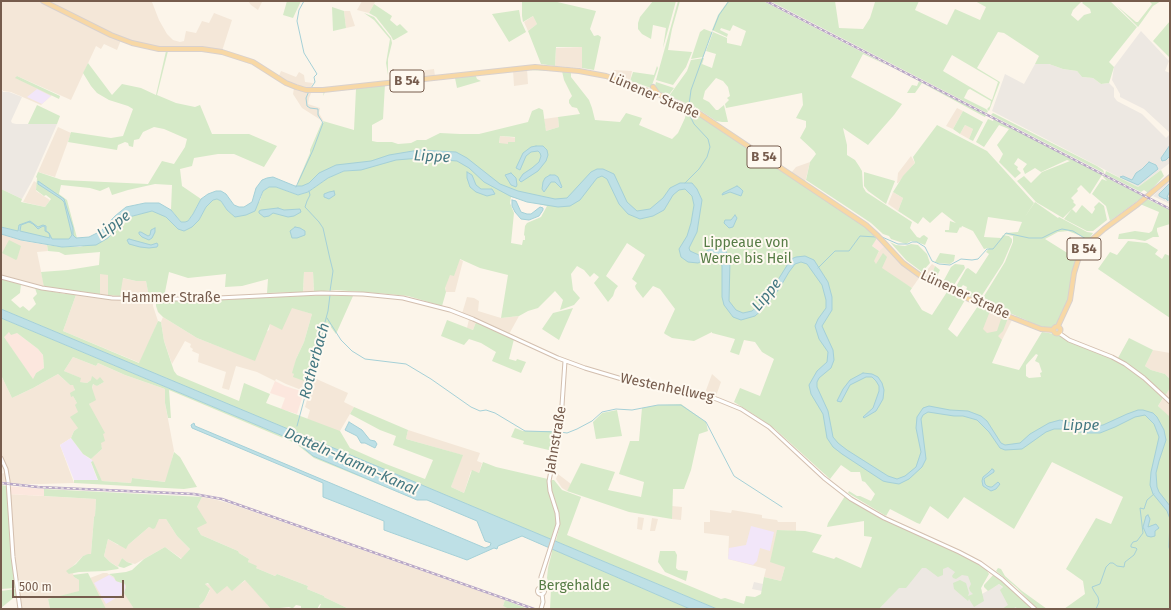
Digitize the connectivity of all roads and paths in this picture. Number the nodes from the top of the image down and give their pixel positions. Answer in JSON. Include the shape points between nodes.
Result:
{"nodes":[{"id":1,"x":43,"y":1,"type":"edge"},
{"id":2,"x":653,"y":87,"type":"dead end"},
{"id":3,"x":660,"y":96,"type":"junction"},
{"id":4,"x":1170,"y":177,"type":"edge"},
{"id":5,"x":1,"y":277,"type":"edge"},
{"id":6,"x":343,"y":293,"type":"joint"},
{"id":7,"x":1058,"y":326,"type":"junction"},
{"id":8,"x":1053,"y":330,"type":"junction"},
{"id":9,"x":1059,"y":333,"type":"junction"},
{"id":10,"x":565,"y":361,"type":"junction"},
{"id":11,"x":1170,"y":402,"type":"edge"},
{"id":12,"x":1,"y":458,"type":"edge"},
{"id":13,"x":20,"y":609,"type":"edge"},
{"id":14,"x":541,"y":609,"type":"edge"},
{"id":15,"x":1035,"y":609,"type":"edge"}],
"edges":[{"from":1,"to":3,"type":"main road","name":"Lünener Straße","number":"B 54","via":[[132,43],[159,49],[196,48],[222,52],[253,62],[294,87],[312,90],[540,67],[598,74]]},
{"from":2,"to":3,"type":"main road"},
{"from":3,"to":8,"type":"main road","name":"Lünener Straße","number":"B 54","via":[[697,112],[858,220],[920,276],[995,311],[1040,329]]},
{"from":4,"to":7,"type":"main road","number":"B 54","via":[[1087,244],[1078,260],[1070,300]]},
{"from":5,"to":6,"type":"main road","name":"Hammer Straße","via":[[42,288],[121,298],[198,299]]},
{"from":6,"to":10,"type":"main road","name":"Westenhellweg","via":[[403,298],[441,308],[474,319]]},
{"from":7,"to":8,"type":"main road"},
{"from":7,"to":9,"type":"main road","via":[[1061,330]]},
{"from":8,"to":9,"type":"main road"},
{"from":9,"to":11,"type":"main road","via":[[1069,340],[1125,364]]},
{"from":10,"to":14,"type":"main road","name":"Jahnstraße","via":[[561,420],[549,478],[558,524],[538,591],[542,594]]},
{"from":10,"to":15,"type":"main road","name":"Westenhellweg","via":[[622,379],[703,394],[741,409],[769,427],[824,478],[851,499],[884,518],[980,563]]},
{"from":12,"to":13,"type":"main road","via":[[8,481],[13,557]]}]}
